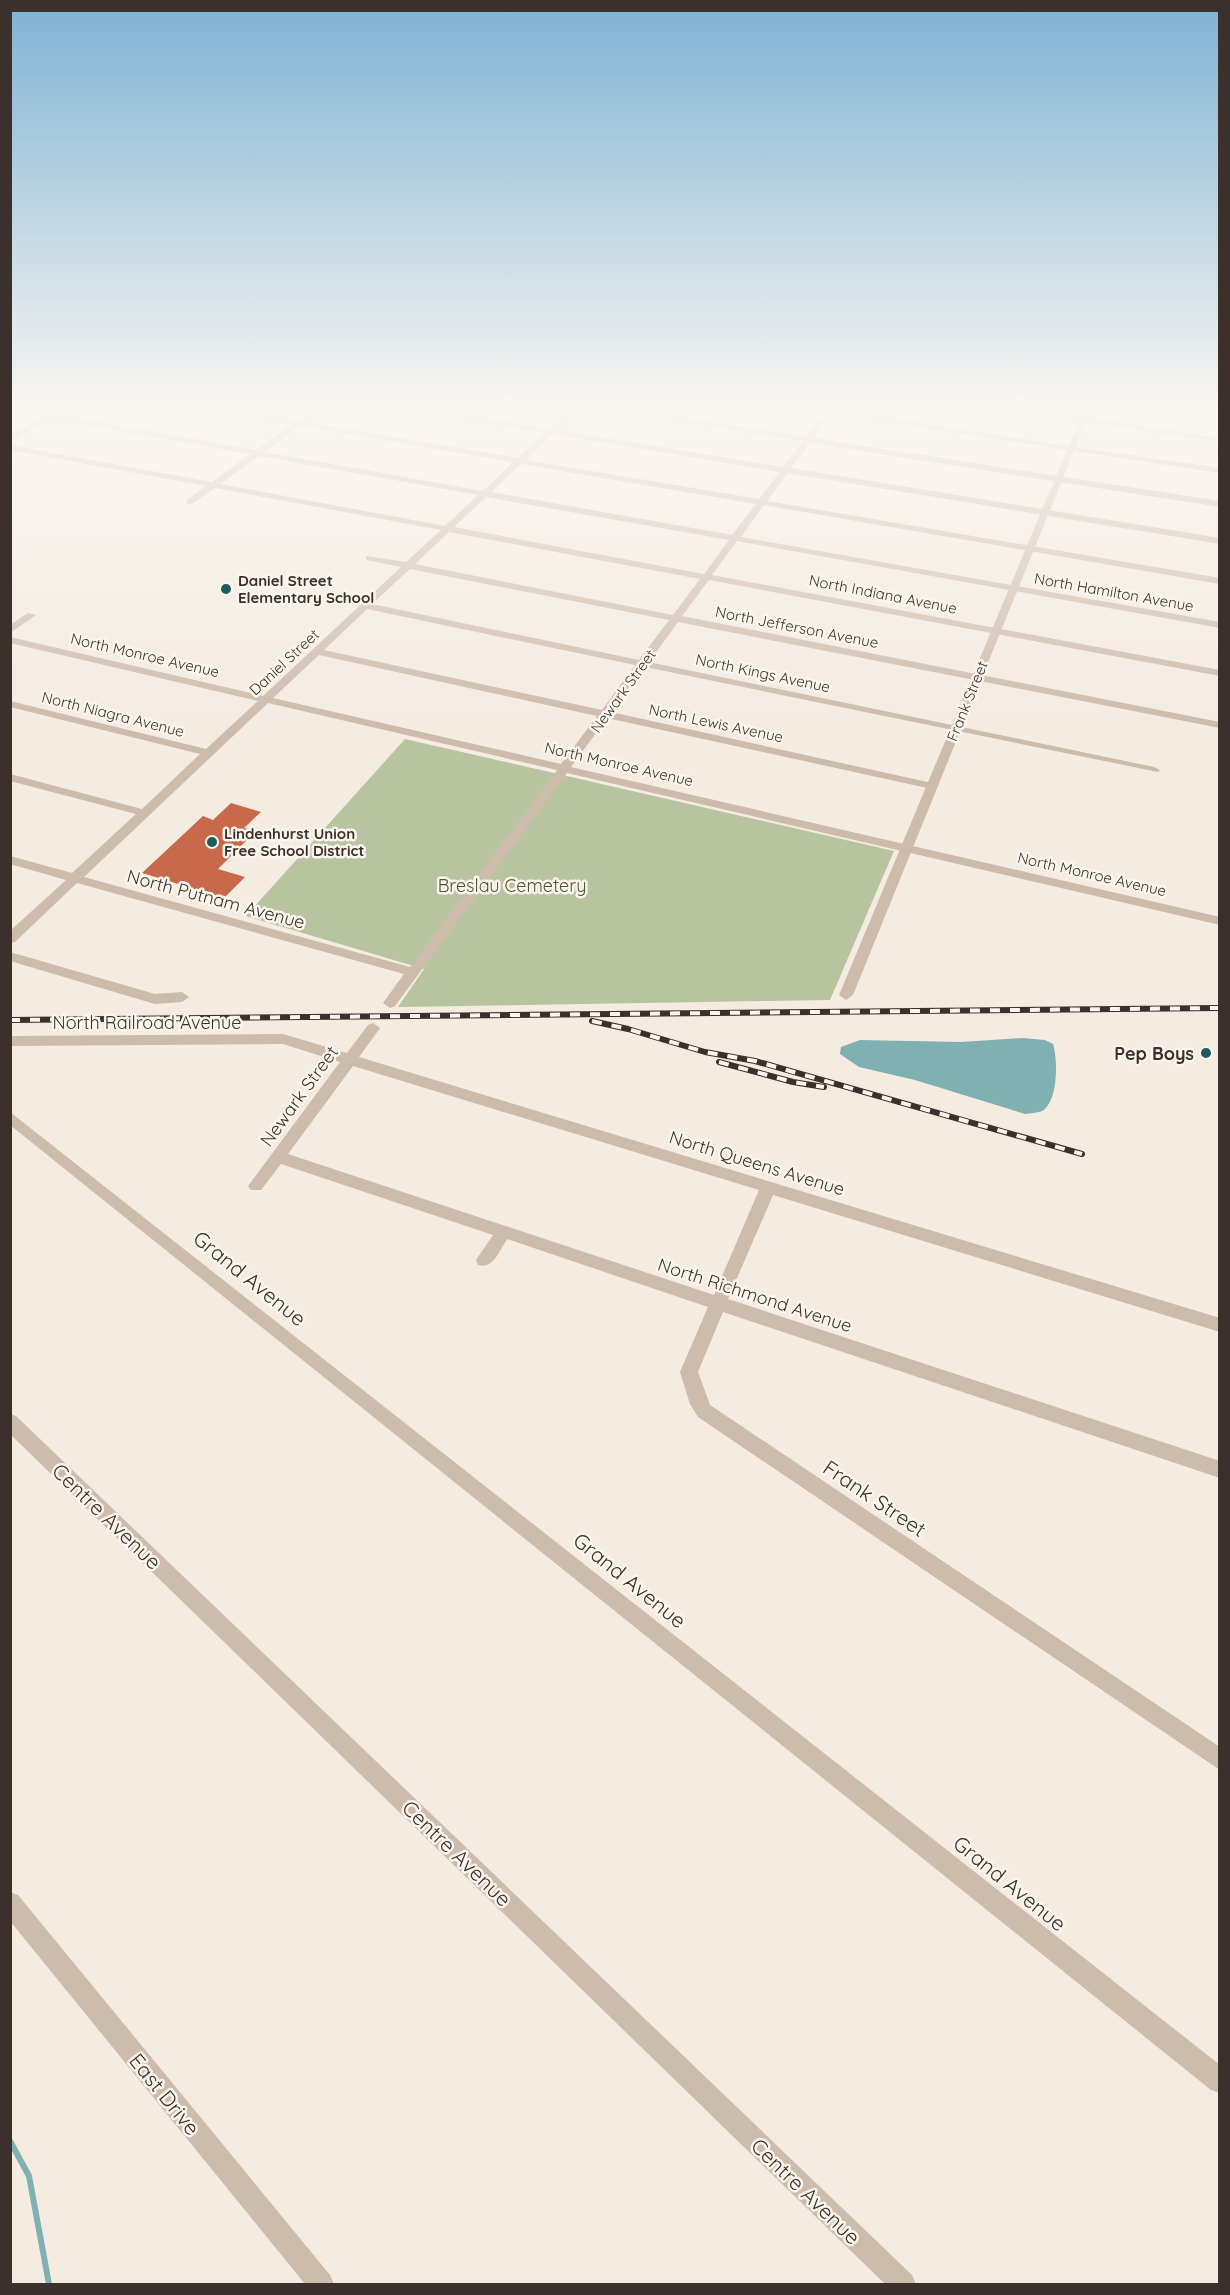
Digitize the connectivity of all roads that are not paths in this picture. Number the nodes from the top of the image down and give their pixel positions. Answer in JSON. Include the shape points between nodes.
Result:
{"nodes":[{"id":1,"x":369,"y":513,"type":"edge"},
{"id":2,"x":464,"y":513,"type":"edge"},
{"id":3,"x":597,"y":513,"type":"edge"},
{"id":4,"x":753,"y":513,"type":"edge"},
{"id":5,"x":820,"y":513,"type":"edge"},
{"id":6,"x":1046,"y":513,"type":"joint"},
{"id":7,"x":448,"y":528,"type":"junction"},
{"id":8,"x":735,"y":538,"type":"junction"},
{"id":9,"x":1220,"y":541,"type":"edge"},
{"id":10,"x":1030,"y":549,"type":"junction"},
{"id":11,"x":369,"y":558,"type":"dead end"},
{"id":12,"x":410,"y":565,"type":"junction"},
{"id":13,"x":707,"y":576,"type":"junction"},
{"id":14,"x":1220,"y":581,"type":"edge"},
{"id":15,"x":1015,"y":588,"type":"junction"},
{"id":16,"x":366,"y":606,"type":"junction"},
{"id":17,"x":31,"y":615,"type":"dead end"},
{"id":18,"x":676,"y":618,"type":"junction"},
{"id":19,"x":1220,"y":625,"type":"edge"},
{"id":20,"x":10,"y":630,"type":"edge"},
{"id":21,"x":996,"y":631,"type":"junction"},
{"id":22,"x":10,"y":640,"type":"edge"},
{"id":23,"x":317,"y":651,"type":"junction"},
{"id":24,"x":643,"y":663,"type":"junction"},
{"id":25,"x":1220,"y":673,"type":"edge"},
{"id":26,"x":976,"y":677,"type":"junction"},
{"id":27,"x":266,"y":700,"type":"junction"},
{"id":28,"x":10,"y":704,"type":"edge"},
{"id":29,"x":605,"y":714,"type":"junction"},
{"id":30,"x":1220,"y":725,"type":"edge"},
{"id":31,"x":957,"y":729,"type":"junction"},
{"id":32,"x":208,"y":753,"type":"junction"},
{"id":33,"x":566,"y":769,"type":"junction"},
{"id":34,"x":1154,"y":770,"type":"dead end"},
{"id":35,"x":10,"y":777,"type":"edge"},
{"id":36,"x":932,"y":786,"type":"junction"},
{"id":37,"x":144,"y":813,"type":"junction"},
{"id":38,"x":908,"y":848,"type":"junction"},
{"id":39,"x":10,"y":860,"type":"edge"},
{"id":40,"x":75,"y":878,"type":"junction"},
{"id":41,"x":1220,"y":921,"type":"edge"},
{"id":42,"x":10,"y":939,"type":"edge"},
{"id":43,"x":10,"y":956,"type":"edge"},
{"id":44,"x":412,"y":972,"type":"junction"},
{"id":45,"x":846,"y":995,"type":"dead end"},
{"id":46,"x":182,"y":997,"type":"dead end"},
{"id":47,"x":390,"y":1004,"type":"dead end"},
{"id":48,"x":373,"y":1028,"type":"dead end"},
{"id":49,"x":283,"y":1039,"type":"joint"},
{"id":50,"x":10,"y":1041,"type":"edge"},
{"id":51,"x":350,"y":1060,"type":"junction"},
{"id":52,"x":10,"y":1118,"type":"edge"},
{"id":53,"x":279,"y":1157,"type":"junction"},
{"id":54,"x":256,"y":1186,"type":"dead end"},
{"id":55,"x":768,"y":1187,"type":"junction"},
{"id":56,"x":503,"y":1232,"type":"junction"},
{"id":57,"x":484,"y":1260,"type":"dead end"},
{"id":58,"x":719,"y":1304,"type":"junction"},
{"id":59,"x":1220,"y":1325,"type":"edge"},
{"id":60,"x":10,"y":1422,"type":"edge"},
{"id":61,"x":1220,"y":1470,"type":"edge"},
{"id":62,"x":1220,"y":1760,"type":"edge"},
{"id":63,"x":10,"y":1903,"type":"edge"},
{"id":64,"x":1220,"y":2081,"type":"edge"},
{"id":65,"x":321,"y":2284,"type":"edge"},
{"id":66,"x":903,"y":2284,"type":"edge"}],
"edges":[{"from":1,"to":7,"type":"street","name":"North Indiana Avenue"},
{"from":2,"to":7,"type":"street","name":"Daniel Street"},
{"from":3,"to":8,"type":"street","name":"North Hamilton Avenue"},
{"from":4,"to":8,"type":"street","name":"Newark Street"},
{"from":5,"to":10,"type":"street"},
{"from":6,"to":9,"type":"street"},
{"from":6,"to":10,"type":"street","name":"Frank Street"},
{"from":7,"to":12,"type":"street","name":"Daniel Street"},
{"from":7,"to":13,"type":"street","name":"North Indiana Avenue"},
{"from":8,"to":13,"type":"street","name":"Newark Street"},
{"from":8,"to":15,"type":"street","name":"North Hamilton Avenue"},
{"from":10,"to":14,"type":"street"},
{"from":10,"to":15,"type":"street","name":"Frank Street"},
{"from":11,"to":12,"type":"street","name":"North Jefferson Avenue"},
{"from":12,"to":16,"type":"street","name":"Daniel Street"},
{"from":12,"to":18,"type":"street","name":"North Jefferson Avenue"},
{"from":13,"to":18,"type":"street","name":"Newark Street"},
{"from":13,"to":21,"type":"street","name":"North Indiana Avenue"},
{"from":15,"to":19,"type":"street","name":"North Hamilton Avenue"},
{"from":15,"to":21,"type":"street","name":"Frank Street"},
{"from":16,"to":23,"type":"street","name":"Daniel Street"},
{"from":16,"to":24,"type":"street","name":"North Kings Avenue"},
{"from":17,"to":20,"type":"street"},
{"from":18,"to":24,"type":"street","name":"Newark Street"},
{"from":18,"to":26,"type":"street","name":"North Jefferson Avenue"},
{"from":21,"to":25,"type":"street","name":"North Indiana Avenue"},
{"from":21,"to":26,"type":"street","name":"Frank Street"},
{"from":22,"to":27,"type":"street","name":"North Monroe Avenue"},
{"from":23,"to":27,"type":"street","name":"Daniel Street"},
{"from":23,"to":29,"type":"street","name":"North Lewis Avenue"},
{"from":24,"to":29,"type":"street","name":"Newark Street"},
{"from":24,"to":31,"type":"street","name":"North Kings Avenue"},
{"from":26,"to":30,"type":"street","name":"North Jefferson Avenue"},
{"from":26,"to":31,"type":"street","name":"Frank Street"},
{"from":27,"to":32,"type":"street","name":"Daniel Street"},
{"from":27,"to":33,"type":"street","name":"North Monroe Avenue"},
{"from":28,"to":32,"type":"street","name":"North Niagra Avenue"},
{"from":29,"to":33,"type":"street","name":"Newark Street"},
{"from":29,"to":36,"type":"street","name":"North Lewis Avenue"},
{"from":31,"to":34,"type":"street","name":"North Kings Avenue"},
{"from":31,"to":36,"type":"street","name":"Frank Street"},
{"from":32,"to":37,"type":"street","name":"Daniel Street"},
{"from":33,"to":38,"type":"street","name":"North Monroe Avenue"},
{"from":33,"to":44,"type":"street","name":"Newark Street"},
{"from":35,"to":37,"type":"street"},
{"from":36,"to":38,"type":"street","name":"Frank Street"},
{"from":37,"to":40,"type":"street","name":"Daniel Street"},
{"from":38,"to":41,"type":"street","name":"North Monroe Avenue"},
{"from":38,"to":45,"type":"street","name":"Frank Street"},
{"from":39,"to":40,"type":"street","name":"North Putnam Avenue"},
{"from":40,"to":42,"type":"street","name":"Daniel Street"},
{"from":40,"to":44,"type":"street","name":"North Putnam Avenue"},
{"from":43,"to":46,"type":"street","via":[[155,999]]},
{"from":44,"to":47,"type":"street","name":"Newark Street"},
{"from":48,"to":51,"type":"street","name":"Newark Street"},
{"from":49,"to":50,"type":"street","name":"North Railroad Avenue"},
{"from":49,"to":51,"type":"street","name":"North Queens Avenue"},
{"from":51,"to":53,"type":"street","name":"Newark Street"},
{"from":51,"to":55,"type":"street","name":"North Queens Avenue"},
{"from":52,"to":64,"type":"street","name":"Grand Avenue"},
{"from":53,"to":54,"type":"street","name":"Newark Street"},
{"from":53,"to":56,"type":"street","name":"North Richmond Avenue"},
{"from":55,"to":58,"type":"street","name":"Frank Street"},
{"from":55,"to":59,"type":"street","name":"North Queens Avenue"},
{"from":56,"to":57,"type":"street"},
{"from":56,"to":58,"type":"street","name":"North Richmond Avenue"},
{"from":58,"to":61,"type":"street","name":"North Richmond Avenue"},
{"from":58,"to":62,"type":"street","name":"Frank Street","via":[[689,1372],[704,1411]]},
{"from":60,"to":66,"type":"street","name":"Centre Avenue"},
{"from":63,"to":65,"type":"street","name":"East Drive"}]}
